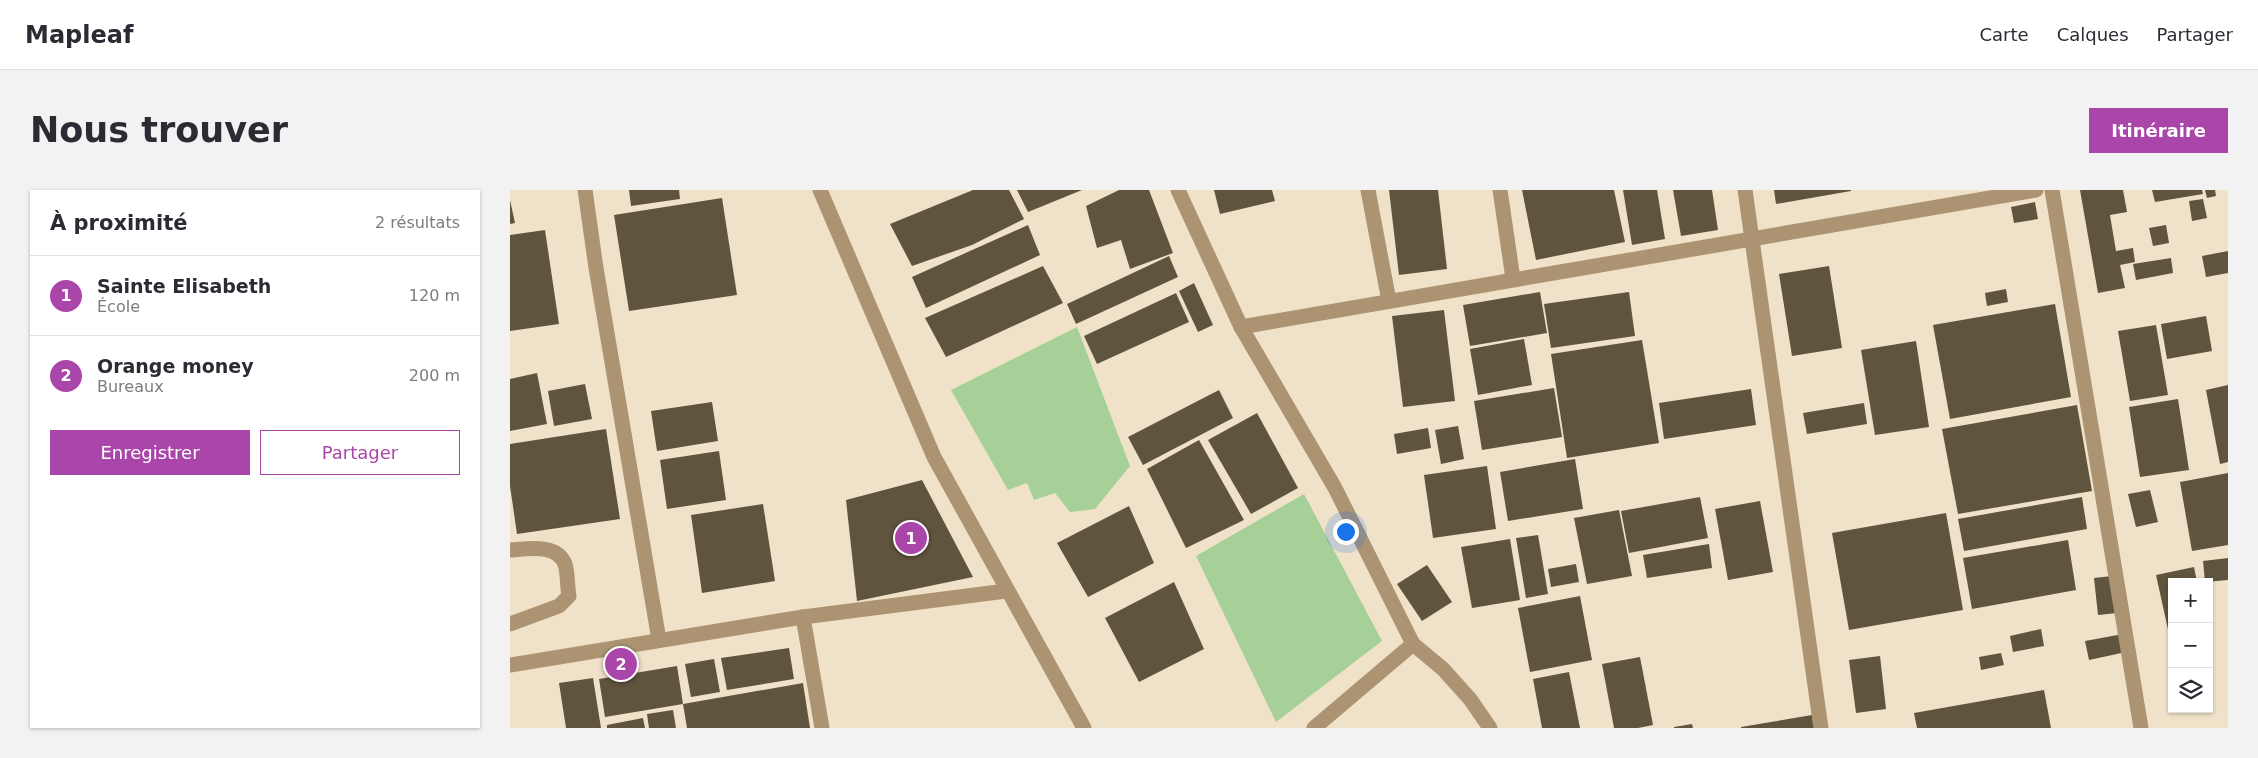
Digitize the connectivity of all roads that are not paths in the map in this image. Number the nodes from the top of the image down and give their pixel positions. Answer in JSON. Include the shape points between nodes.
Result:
{"nodes":[{"id":1,"x":585,"y":190,"type":"edge"},
{"id":2,"x":820,"y":190,"type":"edge"},
{"id":3,"x":1178,"y":190,"type":"edge"},
{"id":4,"x":1368,"y":190,"type":"edge"},
{"id":5,"x":1500,"y":190,"type":"edge"},
{"id":6,"x":1745,"y":190,"type":"edge"},
{"id":7,"x":2036,"y":190,"type":"edge"},
{"id":8,"x":2052,"y":190,"type":"edge"},
{"id":9,"x":1753,"y":238,"type":"junction"},
{"id":10,"x":1513,"y":279,"type":"junction"},
{"id":11,"x":1389,"y":301,"type":"junction"},
{"id":12,"x":1242,"y":327,"type":"junction"},
{"id":13,"x":510,"y":550,"type":"edge"},
{"id":14,"x":1006,"y":591,"type":"junction"},
{"id":15,"x":803,"y":616,"type":"junction"},
{"id":16,"x":510,"y":624,"type":"edge"},
{"id":17,"x":659,"y":640,"type":"junction"},
{"id":18,"x":1413,"y":644,"type":"junction"},
{"id":19,"x":510,"y":665,"type":"edge"},
{"id":20,"x":822,"y":728,"type":"edge"},
{"id":21,"x":1084,"y":728,"type":"edge"},
{"id":22,"x":1314,"y":728,"type":"edge"},
{"id":23,"x":1490,"y":728,"type":"edge"},
{"id":24,"x":1821,"y":728,"type":"edge"},
{"id":25,"x":2141,"y":728,"type":"edge"}],
"edges":[{"from":1,"to":17,"type":"street"},
{"from":2,"to":14,"type":"street","via":[[934,457]]},
{"from":3,"to":12,"type":"street"},
{"from":4,"to":11,"type":"street"},
{"from":5,"to":10,"type":"street"},
{"from":6,"to":9,"type":"street"},
{"from":7,"to":9,"type":"street"},
{"from":8,"to":25,"type":"street"},
{"from":9,"to":10,"type":"street"},
{"from":9,"to":24,"type":"street"},
{"from":10,"to":11,"type":"street"},
{"from":11,"to":12,"type":"street"},
{"from":12,"to":18,"type":"street","via":[[1335,488]]},
{"from":13,"to":16,"type":"street","via":[[541,548],[554,552],[564,563],[569,596],[559,606]]},
{"from":14,"to":15,"type":"street"},
{"from":14,"to":21,"type":"street"},
{"from":15,"to":17,"type":"street"},
{"from":15,"to":20,"type":"street"},
{"from":17,"to":19,"type":"street"},
{"from":18,"to":22,"type":"street"},
{"from":18,"to":23,"type":"street","via":[[1443,669]]}]}
